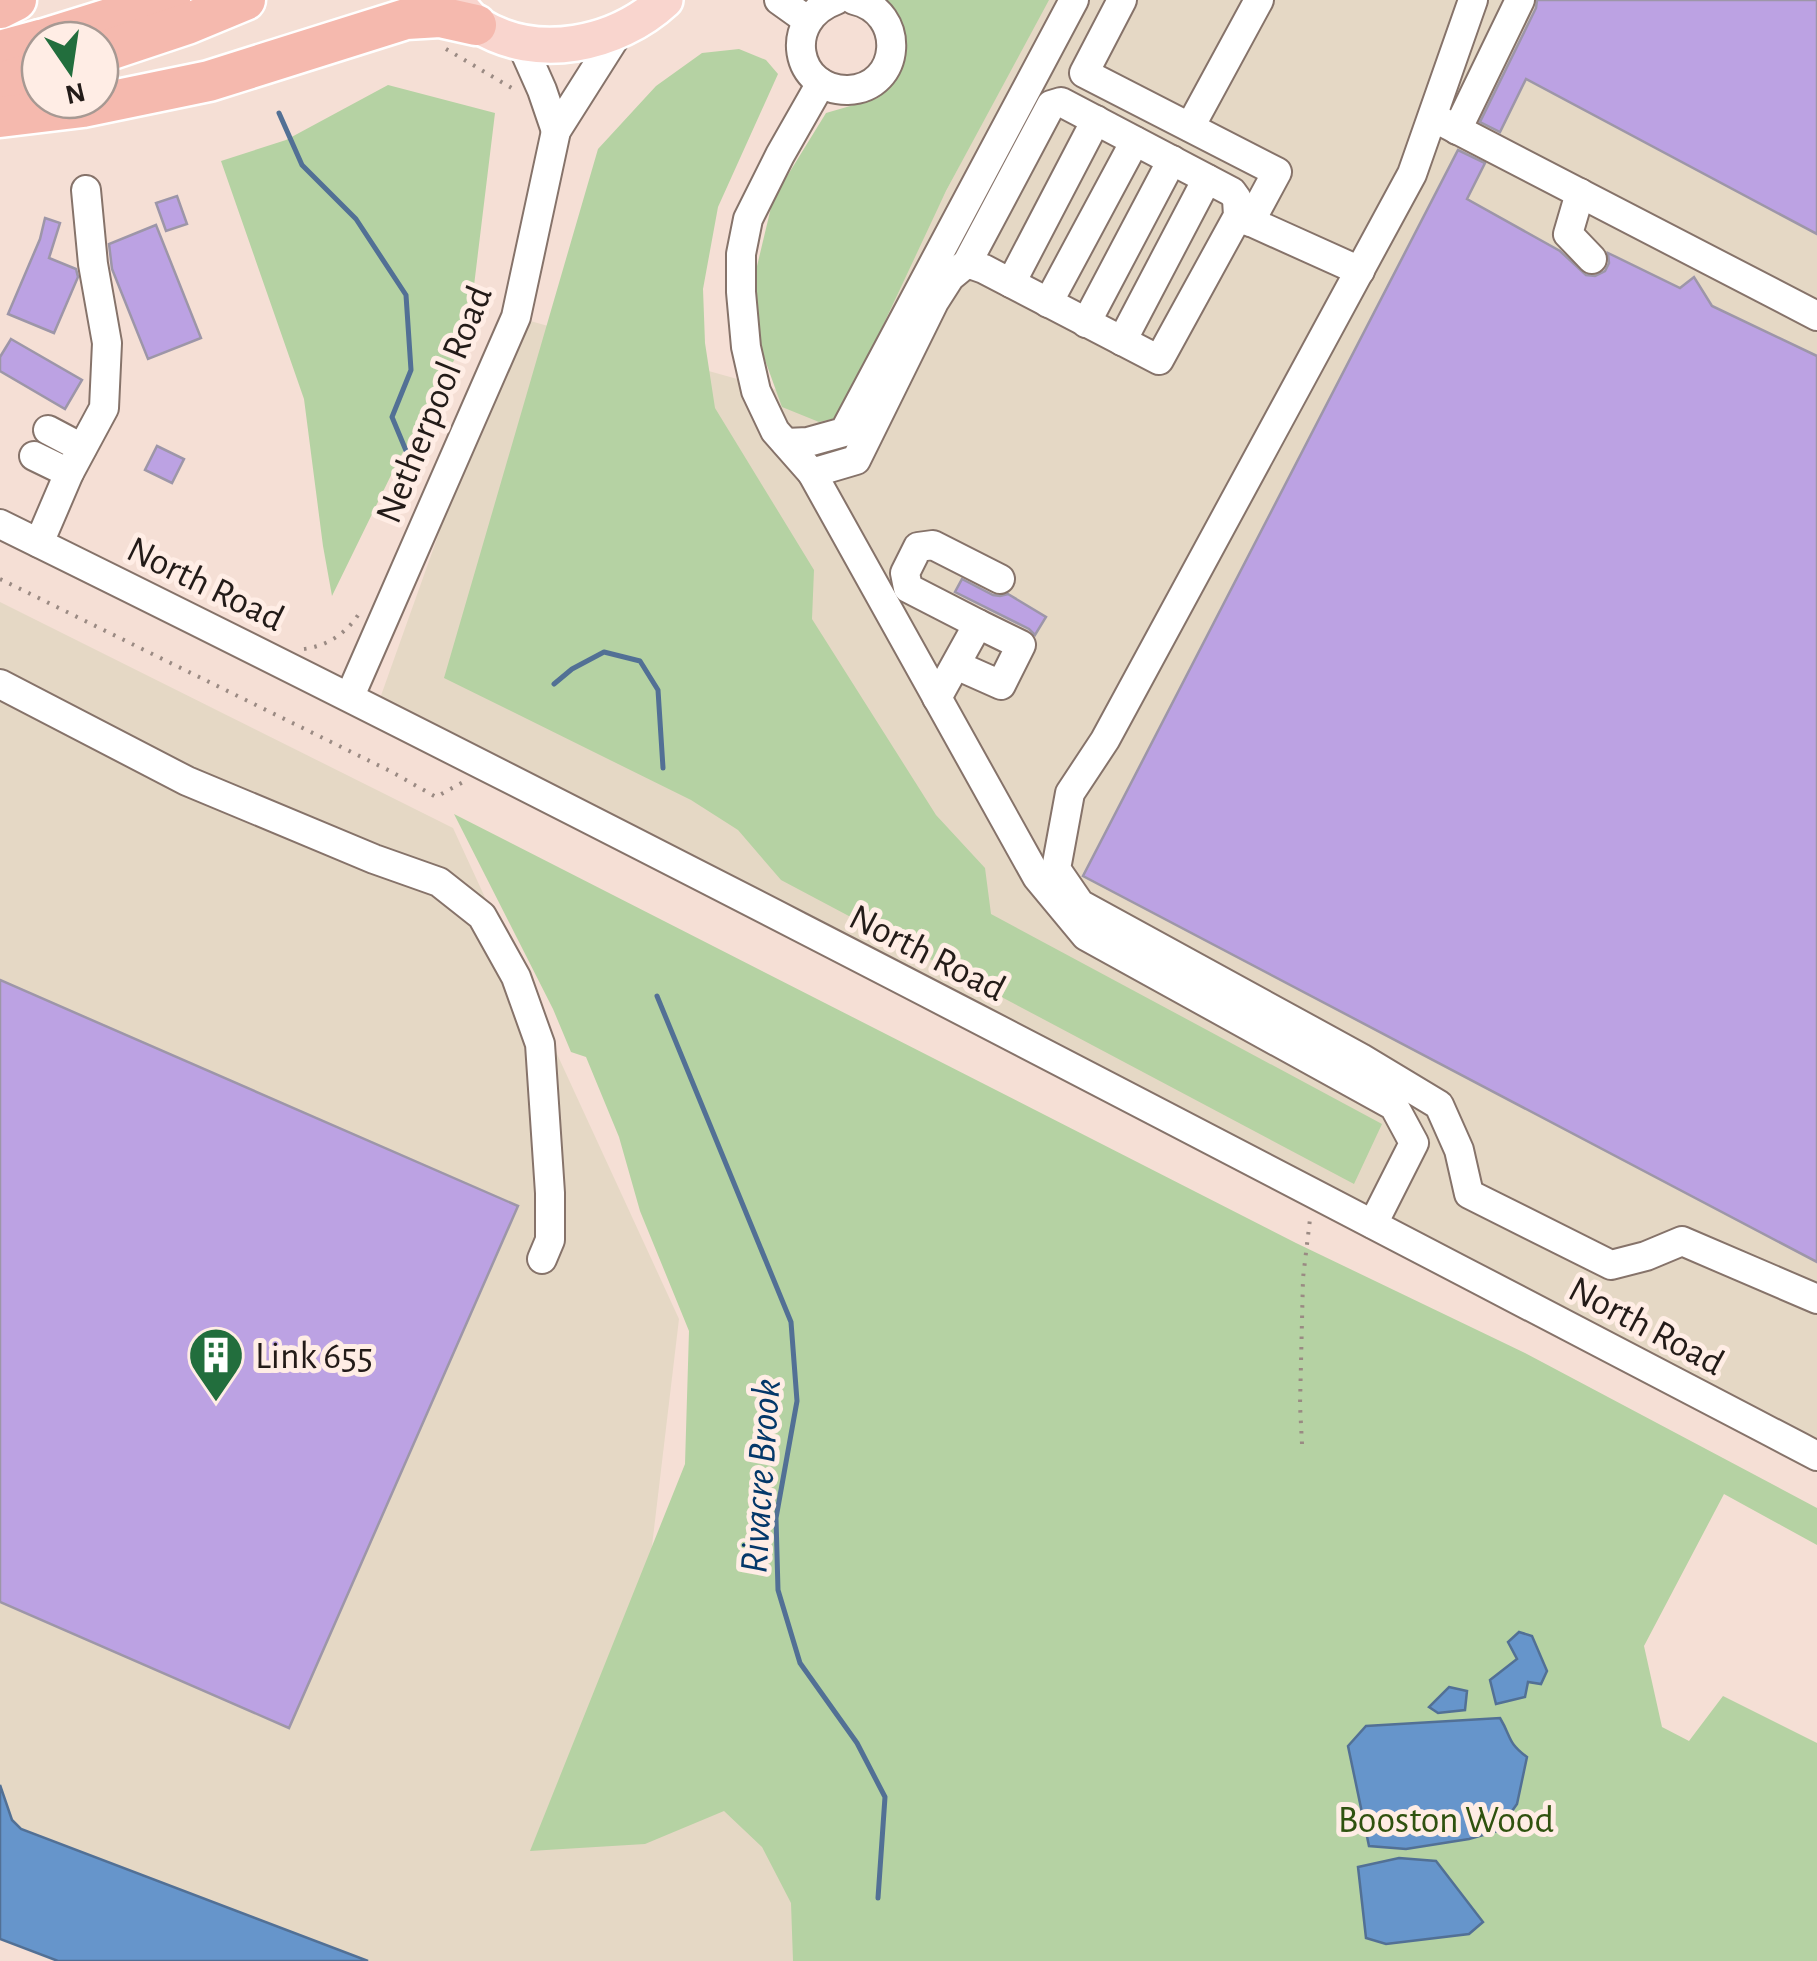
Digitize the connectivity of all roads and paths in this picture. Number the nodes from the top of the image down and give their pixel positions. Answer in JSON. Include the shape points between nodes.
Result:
{"nodes":[{"id":1,"x":16,"y":0,"type":"edge"},
{"id":2,"x":170,"y":0,"type":"edge"},
{"id":3,"x":245,"y":0,"type":"edge"},
{"id":4,"x":665,"y":0,"type":"edge"},
{"id":5,"x":779,"y":0,"type":"edge"},
{"id":6,"x":836,"y":0,"type":"edge"},
{"id":7,"x":854,"y":0,"type":"edge"},
{"id":8,"x":1074,"y":0,"type":"edge"},
{"id":9,"x":1122,"y":0,"type":"edge"},
{"id":10,"x":1258,"y":0,"type":"edge"},
{"id":11,"x":1473,"y":0,"type":"edge"},
{"id":12,"x":1520,"y":0,"type":"edge"},
{"id":13,"x":0,"y":8,"type":"edge"},
{"id":14,"x":465,"y":12,"type":"edge"},
{"id":15,"x":415,"y":18,"type":"junction"},
{"id":16,"x":105,"y":20,"type":"edge"},
{"id":17,"x":808,"y":20,"type":"junction"},
{"id":18,"x":620,"y":30,"type":"junction"},
{"id":19,"x":522,"y":45,"type":"junction"},
{"id":20,"x":120,"y":46,"type":"edge"},
{"id":21,"x":821,"y":83,"type":"junction"},
{"id":22,"x":518,"y":92,"type":"dead end"},
{"id":23,"x":0,"y":117,"type":"edge"},
{"id":24,"x":1096,"y":120,"type":"junction"},
{"id":25,"x":1446,"y":124,"type":"junction"},
{"id":26,"x":1190,"y":127,"type":"junction"},
{"id":27,"x":556,"y":131,"type":"junction"},
{"id":28,"x":1135,"y":141,"type":"junction"},
{"id":29,"x":1172,"y":160,"type":"junction"},
{"id":30,"x":1207,"y":179,"type":"junction"},
{"id":31,"x":86,"y":190,"type":"dead end"},
{"id":32,"x":1580,"y":193,"type":"junction"},
{"id":33,"x":1244,"y":219,"type":"junction"},
{"id":34,"x":1592,"y":259,"type":"dead end"},
{"id":35,"x":967,"y":263,"type":"junction"},
{"id":36,"x":1360,"y":271,"type":"junction"},
{"id":37,"x":1011,"y":283,"type":"junction"},
{"id":38,"x":1048,"y":303,"type":"junction"},
{"id":39,"x":1817,"y":316,"type":"edge"},
{"id":40,"x":1086,"y":323,"type":"junction"},
{"id":41,"x":1122,"y":342,"type":"junction"},
{"id":42,"x":48,"y":430,"type":"dead end"},
{"id":43,"x":786,"y":443,"type":"junction"},
{"id":44,"x":34,"y":456,"type":"dead end"},
{"id":45,"x":75,"y":460,"type":"junction"},
{"id":46,"x":812,"y":473,"type":"junction"},
{"id":47,"x":0,"y":524,"type":"edge"},
{"id":48,"x":39,"y":543,"type":"junction"},
{"id":49,"x":1000,"y":578,"type":"dead end"},
{"id":50,"x":0,"y":580,"type":"edge"},
{"id":51,"x":361,"y":610,"type":"dead end"},
{"id":52,"x":978,"y":624,"type":"junction"},
{"id":53,"x":304,"y":649,"type":"dead end"},
{"id":54,"x":956,"y":665,"type":"junction"},
{"id":55,"x":0,"y":684,"type":"edge"},
{"id":56,"x":350,"y":696,"type":"junction"},
{"id":57,"x":937,"y":698,"type":"junction"},
{"id":58,"x":490,"y":768,"type":"junction"},
{"id":59,"x":1318,"y":1195,"type":"junction"},
{"id":60,"x":1373,"y":1224,"type":"junction"},
{"id":61,"x":542,"y":1259,"type":"dead end"},
{"id":62,"x":1817,"y":1299,"type":"edge"},
{"id":63,"x":1302,"y":1444,"type":"dead end"},
{"id":64,"x":1817,"y":1456,"type":"edge"}],
"edges":[{"from":1,"to":13,"type":"highway"},
{"from":2,"to":16,"type":"highway"},
{"from":3,"to":20,"type":"highway"},
{"from":4,"to":18,"type":"main road"},
{"from":5,"to":17,"type":"street"},
{"from":6,"to":17,"type":"street"},
{"from":7,"to":21,"type":"street","via":[[886,22],[892,36],[887,66],[850,90]]},
{"from":8,"to":43,"type":"street","via":[[844,432]]},
{"from":9,"to":26,"type":"street","via":[[1084,73]]},
{"from":10,"to":26,"type":"street"},
{"from":11,"to":25,"type":"street"},
{"from":12,"to":25,"type":"street"},
{"from":14,"to":15,"type":"highway"},
{"from":14,"to":19,"type":"main road"},
{"from":15,"to":22,"type":"path","via":[[422,36]]},
{"from":15,"to":23,"type":"highway","via":[[208,81],[83,108]]},
{"from":17,"to":21,"type":"street","via":[[800,47]]},
{"from":18,"to":19,"type":"main road","via":[[553,47]]},
{"from":18,"to":27,"type":"street","name":"Netherpool Road"},
{"from":19,"to":27,"type":"street"},
{"from":21,"to":43,"type":"street","via":[[748,219],[742,254],[746,347],[756,390]]},
{"from":24,"to":28,"type":"street"},
{"from":24,"to":35,"type":"street","via":[[1061,102],[1050,105]]},
{"from":24,"to":37,"type":"street"},
{"from":25,"to":32,"type":"street"},
{"from":25,"to":36,"type":"street"},
{"from":26,"to":33,"type":"street","via":[[1277,172]]},
{"from":27,"to":56,"type":"street","name":"Netherpool Road","via":[[516,316]]},
{"from":28,"to":29,"type":"street"},
{"from":28,"to":38,"type":"street"},
{"from":29,"to":30,"type":"street"},
{"from":29,"to":40,"type":"street"},
{"from":30,"to":33,"type":"street","via":[[1232,192]]},
{"from":30,"to":41,"type":"street"},
{"from":31,"to":45,"type":"street","via":[[107,343],[104,408]]},
{"from":32,"to":34,"type":"street","via":[[1568,234]]},
{"from":32,"to":39,"type":"street"},
{"from":33,"to":36,"type":"street"},
{"from":33,"to":41,"type":"street","via":[[1159,360]]},
{"from":35,"to":37,"type":"street"},
{"from":35,"to":46,"type":"street","via":[[934,302],[856,460]]},
{"from":36,"to":62,"type":"street","via":[[1105,740],[1070,792],[1056,869],[1080,904],[1439,1105],[1469,1194],[1611,1265],[1682,1242]]},
{"from":37,"to":38,"type":"street"},
{"from":38,"to":40,"type":"street"},
{"from":40,"to":41,"type":"street"},
{"from":42,"to":45,"type":"street"},
{"from":43,"to":46,"type":"street"},
{"from":44,"to":45,"type":"street"},
{"from":45,"to":48,"type":"street"},
{"from":46,"to":57,"type":"street"},
{"from":47,"to":48,"type":"street","name":"North Road"},
{"from":48,"to":56,"type":"street","name":"North Road"},
{"from":49,"to":52,"type":"street","via":[[933,545],[918,547],[905,572],[908,588]]},
{"from":50,"to":58,"type":"path","via":[[436,796]]},
{"from":51,"to":53,"type":"path","via":[[352,626],[320,647]]},
{"from":52,"to":54,"type":"street"},
{"from":52,"to":54,"type":"street","via":[[1021,645],[1000,686]]},
{"from":54,"to":57,"type":"street"},
{"from":55,"to":61,"type":"street","via":[[187,782],[439,882],[482,916],[516,977],[540,1044],[550,1209]]},
{"from":56,"to":58,"type":"street","name":"North Road"},
{"from":57,"to":60,"type":"street","via":[[1037,878],[1086,936],[1394,1106],[1414,1143]]},
{"from":58,"to":59,"type":"street","name":"North Road"},
{"from":59,"to":60,"type":"street","name":"North Road"},
{"from":59,"to":63,"type":"path","via":[[1303,1278]]},
{"from":60,"to":64,"type":"street","name":"North Road"}]}
